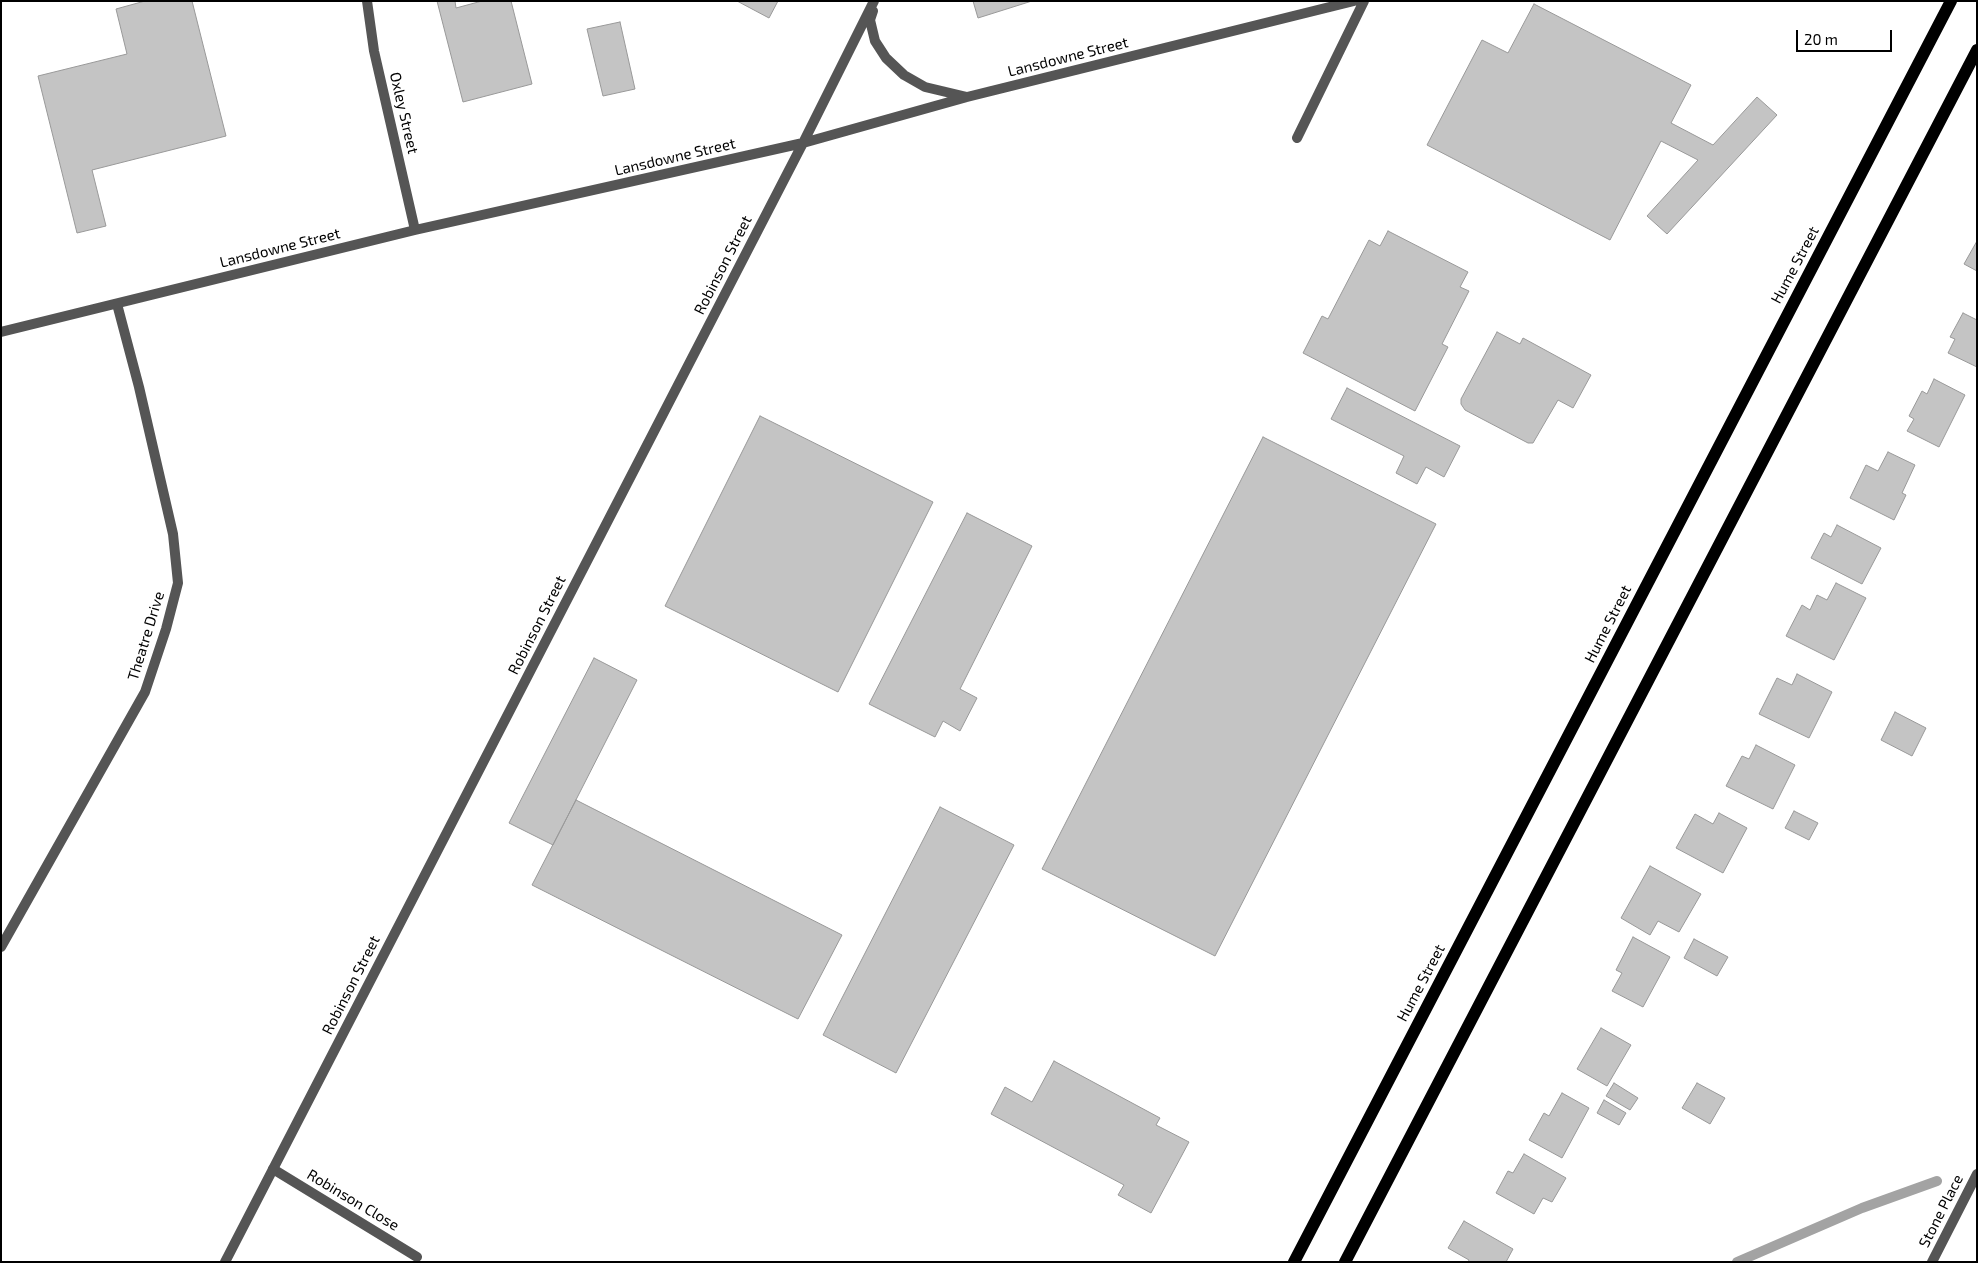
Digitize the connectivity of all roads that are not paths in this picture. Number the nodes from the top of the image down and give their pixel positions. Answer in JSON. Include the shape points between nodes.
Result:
{"nodes":[{"id":1,"x":367,"y":1,"type":"edge"},
{"id":2,"x":876,"y":1,"type":"edge"},
{"id":3,"x":1354,"y":1,"type":"edge"},
{"id":4,"x":1364,"y":1,"type":"edge"},
{"id":5,"x":1951,"y":1,"type":"edge"},
{"id":6,"x":1977,"y":50,"type":"edge"},
{"id":7,"x":967,"y":97,"type":"junction"},
{"id":8,"x":1297,"y":138,"type":"dead end"},
{"id":9,"x":803,"y":144,"type":"junction"},
{"id":10,"x":415,"y":230,"type":"junction"},
{"id":11,"x":117,"y":304,"type":"junction"},
{"id":12,"x":1,"y":332,"type":"edge"},
{"id":13,"x":1,"y":947,"type":"edge"},
{"id":14,"x":273,"y":1169,"type":"junction"},
{"id":15,"x":1977,"y":1174,"type":"edge"},
{"id":16,"x":418,"y":1257,"type":"dead end"},
{"id":17,"x":225,"y":1262,"type":"edge"},
{"id":18,"x":1294,"y":1262,"type":"edge"},
{"id":19,"x":1345,"y":1262,"type":"edge"},
{"id":20,"x":1932,"y":1262,"type":"edge"}],
"edges":[{"from":1,"to":10,"type":"street","name":"Oxley Street","via":[[374,51]]},
{"from":2,"to":7,"type":"street","name":"Robinson Street","via":[[870,20],[875,41],[886,58],[904,75],[925,87]]},
{"from":2,"to":9,"type":"street","name":"Robinson Street"},
{"from":3,"to":7,"type":"street","name":"Lansdowne Street"},
{"from":4,"to":8,"type":"street"},
{"from":5,"to":18,"type":"main road","name":"Hume Street"},
{"from":6,"to":19,"type":"main road"},
{"from":7,"to":9,"type":"street","name":"Lansdowne Street"},
{"from":9,"to":10,"type":"street","name":"Lansdowne Street"},
{"from":9,"to":14,"type":"street","name":"Robinson Street"},
{"from":10,"to":11,"type":"street","name":"Lansdowne Street"},
{"from":11,"to":12,"type":"street","name":"Lansdowne Street"},
{"from":11,"to":13,"type":"street","name":"Theatre Drive","via":[[173,534],[178,583],[145,692]]},
{"from":14,"to":16,"type":"street","name":"Robinson Close"},
{"from":14,"to":17,"type":"street","name":"Robinson Street"},
{"from":15,"to":20,"type":"street","name":"Stone Place"}]}
